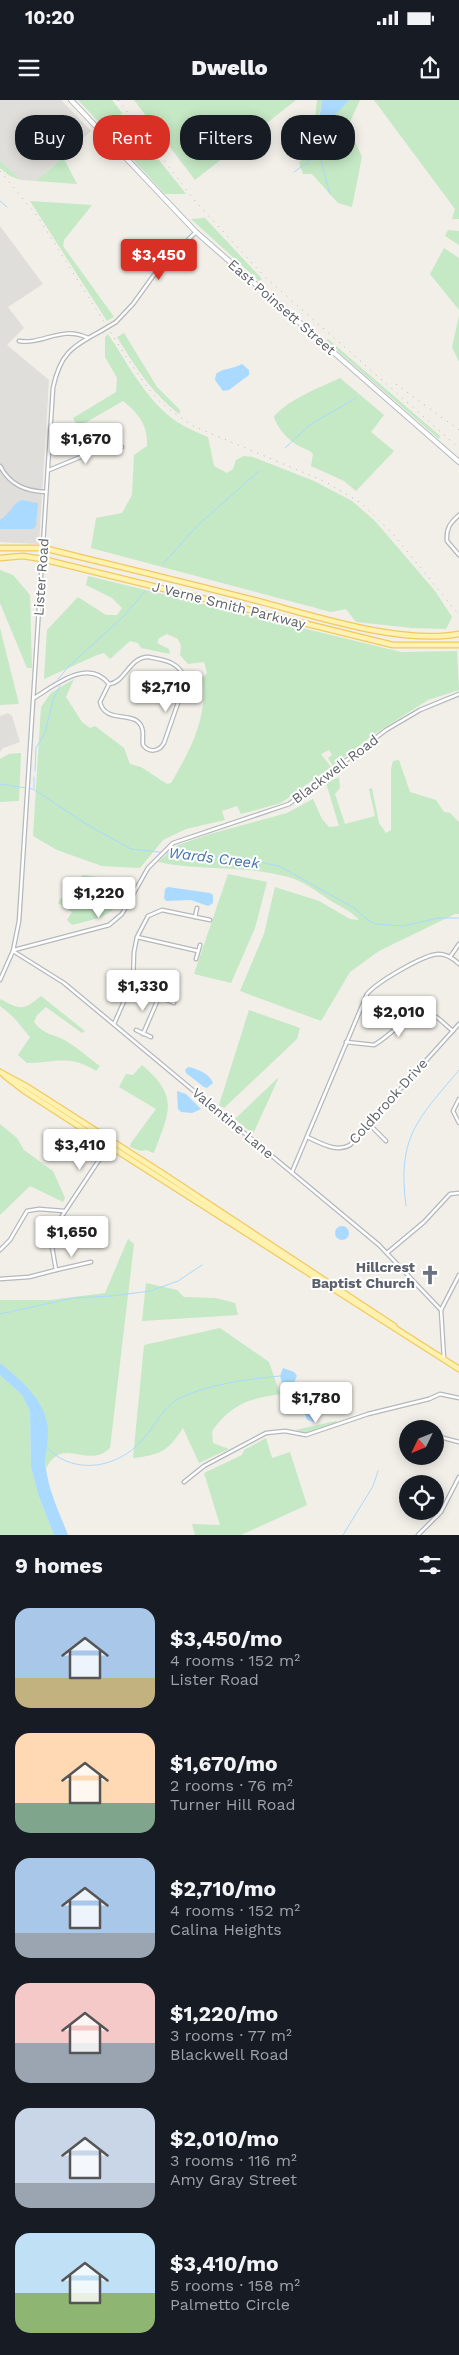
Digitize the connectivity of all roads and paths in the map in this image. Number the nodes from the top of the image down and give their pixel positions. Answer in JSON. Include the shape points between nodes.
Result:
{"nodes":[{"id":1,"x":71,"y":100,"type":"edge"},
{"id":2,"x":196,"y":232,"type":"junction"},
{"id":3,"x":88,"y":338,"type":"junction"},
{"id":4,"x":19,"y":341,"type":"dead end"},
{"id":5,"x":122,"y":447,"type":"dead end"},
{"id":6,"x":459,"y":462,"type":"edge"},
{"id":7,"x":0,"y":466,"type":"edge"},
{"id":8,"x":49,"y":470,"type":"junction"},
{"id":9,"x":46,"y":492,"type":"junction"},
{"id":10,"x":459,"y":515,"type":"edge"},
{"id":11,"x":0,"y":548,"type":"edge"},
{"id":12,"x":43,"y":548,"type":"junction"},
{"id":13,"x":459,"y":555,"type":"edge"},
{"id":14,"x":0,"y":558,"type":"edge"},
{"id":15,"x":42,"y":559,"type":"junction"},
{"id":16,"x":457,"y":634,"type":"edge"},
{"id":17,"x":459,"y":645,"type":"edge"},
{"id":18,"x":108,"y":684,"type":"junction"},
{"id":19,"x":459,"y":694,"type":"edge"},
{"id":20,"x":34,"y":698,"type":"junction"},
{"id":21,"x":197,"y":908,"type":"dead end"},
{"id":22,"x":195,"y":917,"type":"junction"},
{"id":23,"x":210,"y":920,"type":"dead end"},
{"id":24,"x":137,"y":937,"type":"junction"},
{"id":25,"x":200,"y":944,"type":"dead end"},
{"id":26,"x":459,"y":944,"type":"edge"},
{"id":27,"x":13,"y":951,"type":"junction"},
{"id":28,"x":198,"y":951,"type":"junction"},
{"id":29,"x":450,"y":957,"type":"junction"},
{"id":30,"x":196,"y":959,"type":"dead end"},
{"id":31,"x":459,"y":964,"type":"edge"},
{"id":32,"x":0,"y":980,"type":"edge"},
{"id":33,"x":131,"y":985,"type":"junction"},
{"id":34,"x":159,"y":997,"type":"junction"},
{"id":35,"x":174,"y":1003,"type":"dead end"},
{"id":36,"x":114,"y":1024,"type":"junction"},
{"id":37,"x":459,"y":1024,"type":"edge"},
{"id":38,"x":136,"y":1030,"type":"dead end"},
{"id":39,"x":453,"y":1031,"type":"junction"},
{"id":40,"x":144,"y":1034,"type":"junction"},
{"id":41,"x":151,"y":1037,"type":"dead end"},
{"id":42,"x":346,"y":1042,"type":"junction"},
{"id":43,"x":0,"y":1072,"type":"edge"},
{"id":44,"x":459,"y":1099,"type":"edge"},
{"id":45,"x":459,"y":1123,"type":"edge"},
{"id":46,"x":369,"y":1124,"type":"junction"},
{"id":47,"x":307,"y":1137,"type":"junction"},
{"id":48,"x":386,"y":1141,"type":"dead end"},
{"id":49,"x":110,"y":1143,"type":"junction"},
{"id":50,"x":292,"y":1172,"type":"junction"},
{"id":51,"x":459,"y":1193,"type":"edge"},
{"id":52,"x":64,"y":1211,"type":"junction"},
{"id":53,"x":0,"y":1250,"type":"edge"},
{"id":54,"x":387,"y":1253,"type":"junction"},
{"id":55,"x":92,"y":1262,"type":"dead end"},
{"id":56,"x":56,"y":1270,"type":"junction"},
{"id":57,"x":459,"y":1275,"type":"edge"},
{"id":58,"x":0,"y":1280,"type":"edge"},
{"id":59,"x":454,"y":1285,"type":"junction"},
{"id":60,"x":459,"y":1285,"type":"edge"},
{"id":61,"x":441,"y":1310,"type":"junction"},
{"id":62,"x":444,"y":1360,"type":"junction"},
{"id":63,"x":459,"y":1370,"type":"edge"},
{"id":64,"x":459,"y":1398,"type":"edge"},
{"id":65,"x":444,"y":1438,"type":"edge"},
{"id":66,"x":459,"y":1442,"type":"edge"},
{"id":67,"x":459,"y":1477,"type":"edge"},
{"id":68,"x":184,"y":1482,"type":"dead end"},
{"id":69,"x":418,"y":1535,"type":"edge"}],
"edges":[{"from":1,"to":2,"type":"main road","name":"East Poinsett Street"},
{"from":2,"to":3,"type":"street","name":"Lister Road","bridge":true,"via":[[159,268],[116,322]]},
{"from":2,"to":6,"type":"main road","name":"East Poinsett Street"},
{"from":3,"to":4,"type":"street","via":[[66,333]]},
{"from":3,"to":8,"type":"street","name":"Lister Road","via":[[66,354],[55,378]]},
{"from":5,"to":8,"type":"street","via":[[105,447]]},
{"from":7,"to":9,"type":"street","via":[[15,485],[31,492]]},
{"from":8,"to":9,"type":"street","name":"Lister Road"},
{"from":9,"to":12,"type":"street","name":"Lister Road"},
{"from":10,"to":13,"type":"street","via":[[446,531],[447,541]]},
{"from":11,"to":12,"type":"main road","name":"J Verne Smith Parkway"},
{"from":12,"to":15,"type":"street","name":"Lister Road"},
{"from":12,"to":16,"type":"main road","name":"J Verne Smith Parkway","via":[[348,624],[392,633]]},
{"from":14,"to":15,"type":"main road","name":"J Verne Smith Parkway","via":[[22,556]]},
{"from":15,"to":17,"type":"main road","name":"J Verne Smith Parkway","via":[[393,645]]},
{"from":15,"to":20,"type":"street","name":"Lister Road"},
{"from":18,"to":18,"type":"street","via":[[116,682],[134,661],[141,658],[167,660],[179,667],[186,683],[161,748],[154,751],[146,748],[142,728],[136,721],[105,712],[101,698]]},
{"from":18,"to":20,"type":"street","via":[[94,674],[78,673]]},
{"from":19,"to":27,"type":"street","name":"Blackwell Road","via":[[420,710],[393,726],[289,804],[182,838],[166,849],[144,873],[115,922]]},
{"from":20,"to":27,"type":"street","name":"Lister Road","via":[[19,921]]},
{"from":21,"to":22,"type":"street"},
{"from":22,"to":23,"type":"street"},
{"from":22,"to":24,"type":"street","via":[[156,911],[148,916]]},
{"from":24,"to":28,"type":"street"},
{"from":24,"to":33,"type":"street"},
{"from":25,"to":28,"type":"street"},
{"from":26,"to":29,"type":"street"},
{"from":27,"to":32,"type":"street","name":"Lister Road"},
{"from":27,"to":36,"type":"street","name":"Valentine Lane","via":[[58,978]]},
{"from":28,"to":30,"type":"street"},
{"from":29,"to":31,"type":"street"},
{"from":29,"to":42,"type":"street","via":[[431,955],[377,984],[363,1000]]},
{"from":33,"to":34,"type":"street"},
{"from":33,"to":36,"type":"street"},
{"from":34,"to":35,"type":"street"},
{"from":34,"to":40,"type":"street"},
{"from":36,"to":50,"type":"street","name":"Valentine Lane"},
{"from":37,"to":39,"type":"street","name":"Coldbrook Drive"},
{"from":38,"to":40,"type":"street"},
{"from":39,"to":42,"type":"street","via":[[435,1016],[424,1013],[416,1015],[374,1045]]},
{"from":39,"to":46,"type":"street","name":"Coldbrook Drive"},
{"from":40,"to":41,"type":"street"},
{"from":42,"to":47,"type":"street"},
{"from":43,"to":49,"type":"main road"},
{"from":44,"to":45,"type":"street","via":[[453,1111]]},
{"from":46,"to":47,"type":"street","name":"Coldbrook Drive","via":[[344,1149]]},
{"from":46,"to":48,"type":"street"},
{"from":47,"to":50,"type":"street"},
{"from":49,"to":52,"type":"street"},
{"from":49,"to":62,"type":"main road"},
{"from":50,"to":54,"type":"street","name":"Valentine Lane"},
{"from":51,"to":54,"type":"street","via":[[450,1194],[424,1222]]},
{"from":52,"to":53,"type":"street","via":[[27,1211],[10,1240]]},
{"from":52,"to":56,"type":"street","via":[[51,1236]]},
{"from":54,"to":61,"type":"street","name":"Valentine Lane"},
{"from":55,"to":56,"type":"street"},
{"from":56,"to":58,"type":"street"},
{"from":57,"to":59,"type":"street"},
{"from":59,"to":60,"type":"street"},
{"from":59,"to":61,"type":"street"},
{"from":61,"to":62,"type":"street"},
{"from":62,"to":63,"type":"main road"},
{"from":64,"to":68,"type":"street","via":[[440,1394],[306,1435],[269,1432],[213,1461]]},
{"from":65,"to":66,"type":"street"},
{"from":67,"to":69,"type":"street","via":[[441,1512]]}]}
